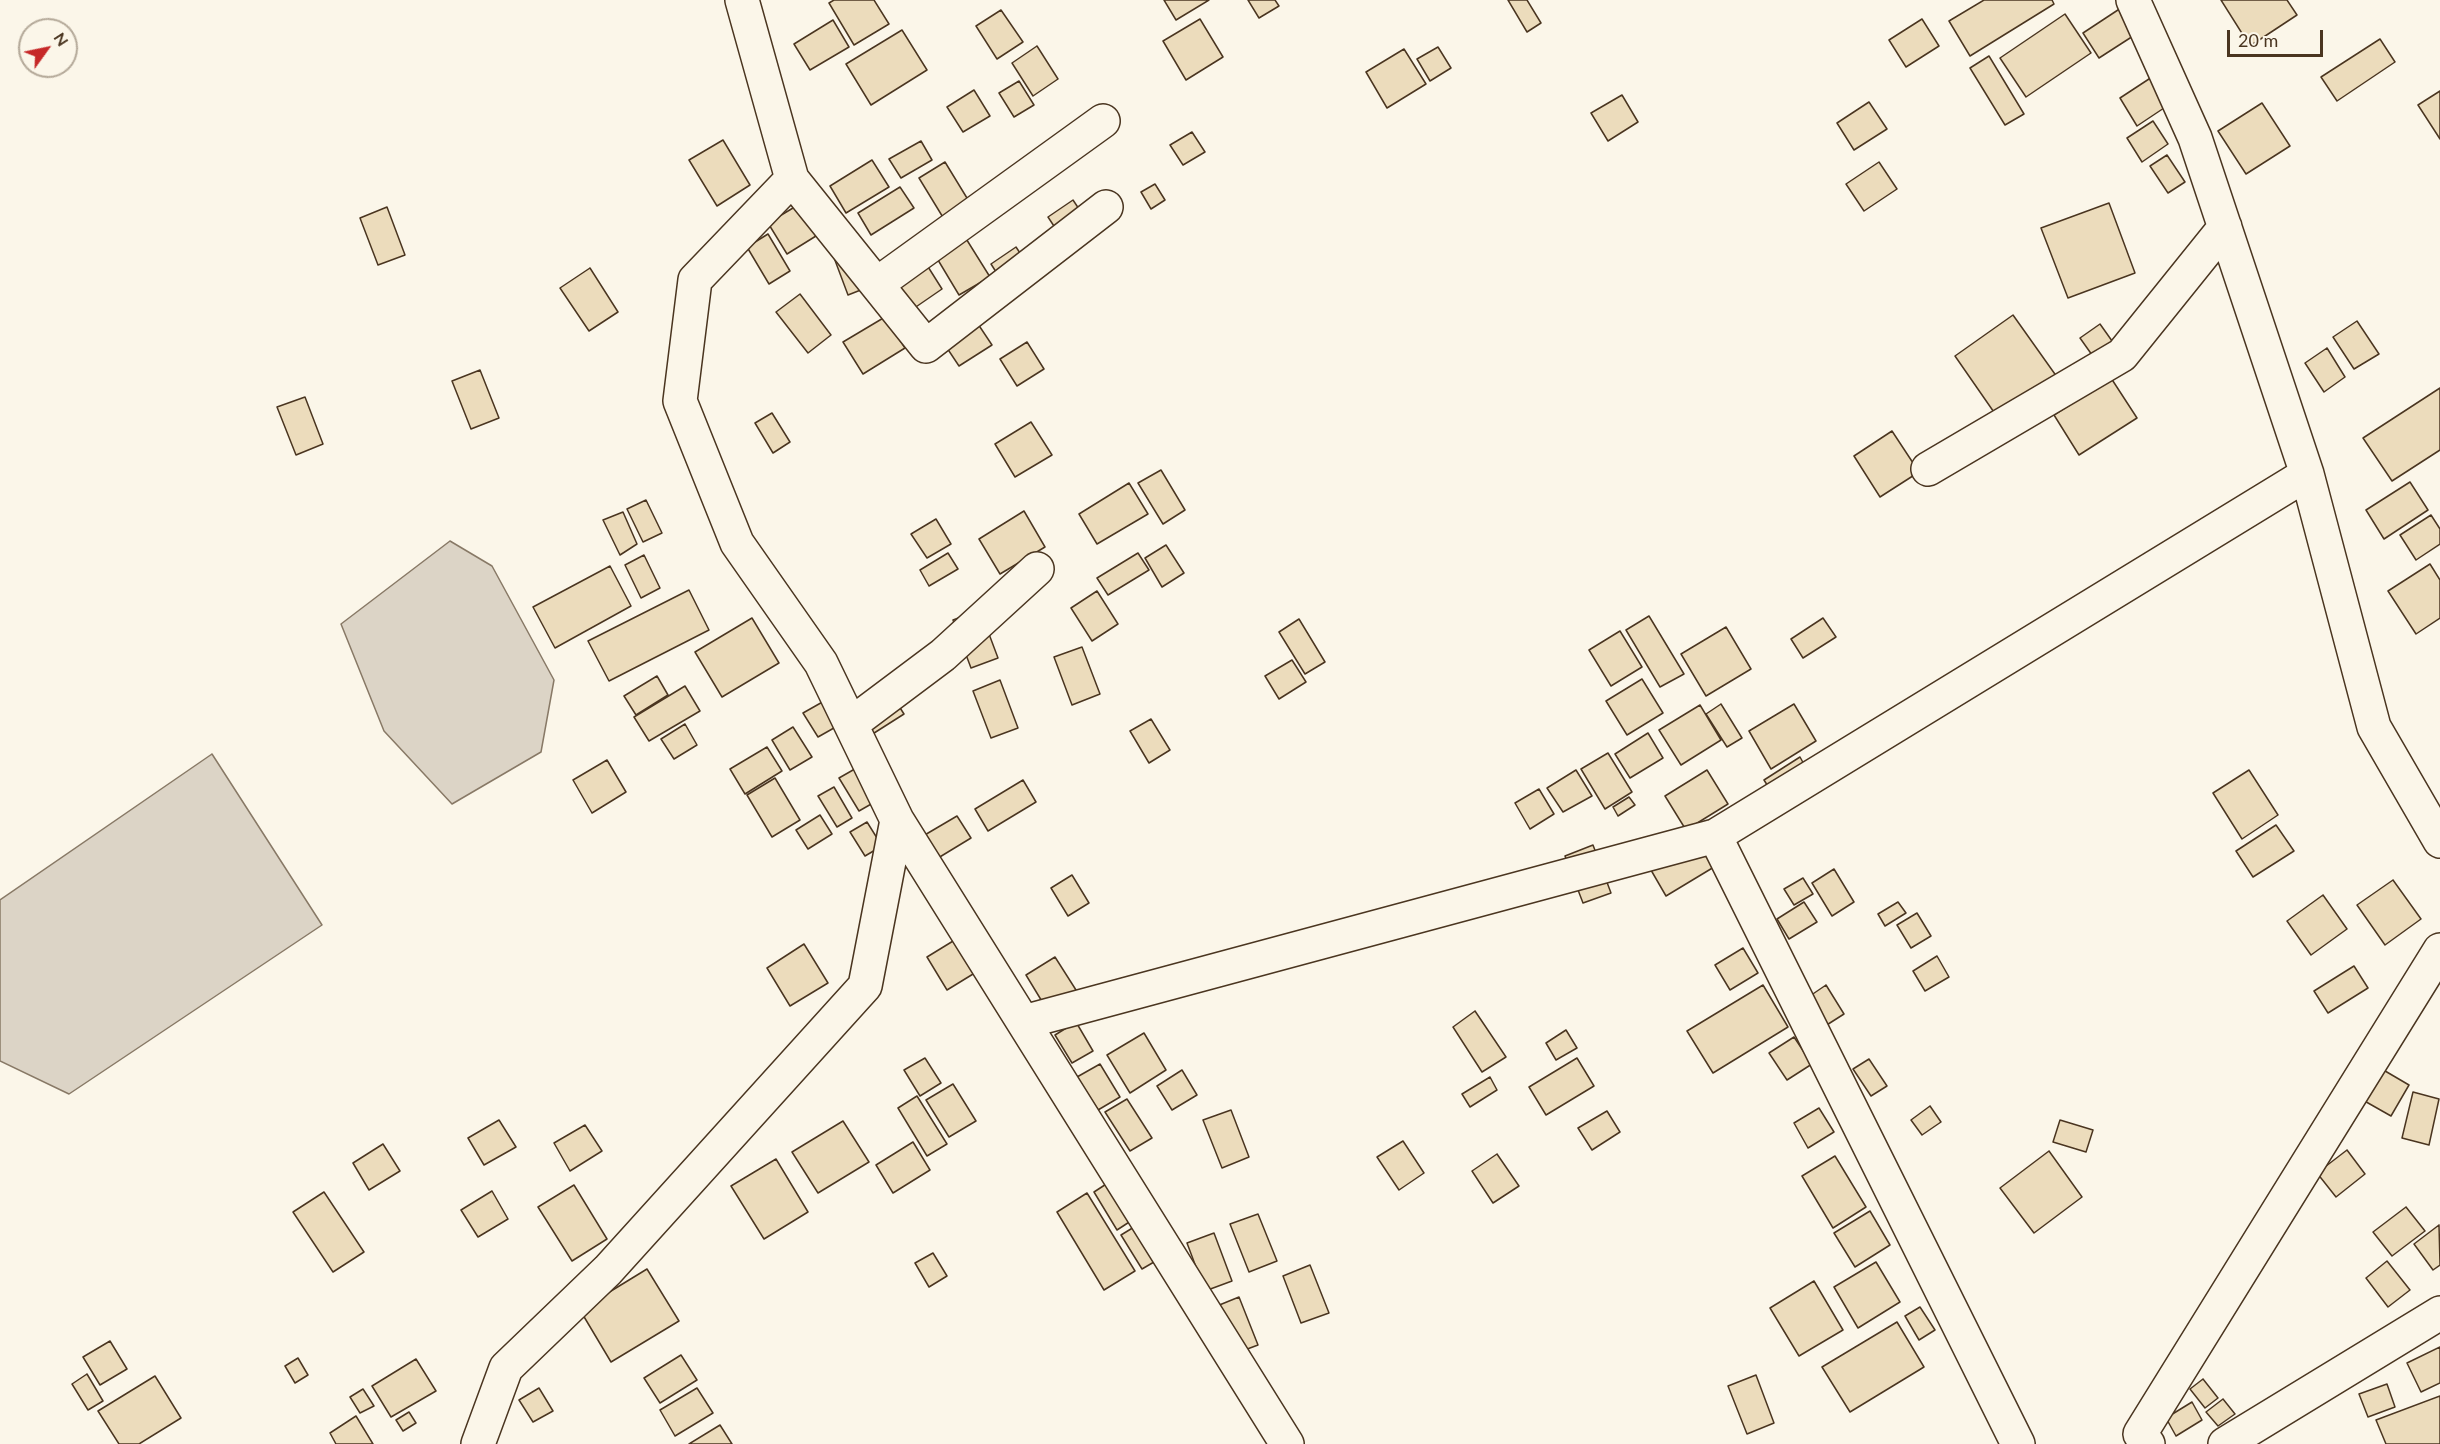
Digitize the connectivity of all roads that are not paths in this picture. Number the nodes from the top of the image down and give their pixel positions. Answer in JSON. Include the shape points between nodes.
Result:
{"nodes":[{"id":1,"x":742,"y":0,"type":"edge"},
{"id":2,"x":2133,"y":0,"type":"edge"},
{"id":3,"x":1103,"y":121,"type":"dead end"},
{"id":4,"x":792,"y":178,"type":"junction"},
{"id":5,"x":1106,"y":207,"type":"dead end"},
{"id":6,"x":2225,"y":227,"type":"junction"},
{"id":7,"x":877,"y":284,"type":"junction"},
{"id":8,"x":1928,"y":468,"type":"dead end"},
{"id":9,"x":2307,"y":474,"type":"junction"},
{"id":10,"x":1037,"y":569,"type":"dead end"},
{"id":11,"x":851,"y":724,"type":"junction"},
{"id":12,"x":897,"y":820,"type":"junction"},
{"id":13,"x":1714,"y":836,"type":"junction"},
{"id":14,"x":2440,"y":841,"type":"edge"},
{"id":15,"x":2440,"y":951,"type":"edge"},
{"id":16,"x":1024,"y":1022,"type":"junction"},
{"id":17,"x":2440,"y":1312,"type":"edge"},
{"id":18,"x":478,"y":1444,"type":"edge"},
{"id":19,"x":1287,"y":1444,"type":"edge"},
{"id":20,"x":2018,"y":1444,"type":"edge"},
{"id":21,"x":2148,"y":1444,"type":"edge"},
{"id":22,"x":2225,"y":1444,"type":"edge"}],
"edges":[{"from":1,"to":4,"type":"main road"},
{"from":2,"to":6,"type":"main road","via":[[2195,138]]},
{"from":3,"to":7,"type":"main road"},
{"from":4,"to":7,"type":"main road"},
{"from":4,"to":11,"type":"main road","via":[[695,280],[680,401],[737,543],[821,663]]},
{"from":5,"to":7,"type":"main road","via":[[926,346]]},
{"from":6,"to":8,"type":"main road","via":[[2122,355]]},
{"from":6,"to":9,"type":"main road"},
{"from":9,"to":13,"type":"main road"},
{"from":9,"to":14,"type":"main road","via":[[2374,727]]},
{"from":10,"to":11,"type":"main road","via":[[943,655]]},
{"from":11,"to":12,"type":"main road"},
{"from":12,"to":16,"type":"main road"},
{"from":12,"to":18,"type":"main road","via":[[865,986],[608,1270],[506,1368]]},
{"from":13,"to":16,"type":"main road"},
{"from":13,"to":20,"type":"main road"},
{"from":15,"to":21,"type":"main road","via":[[2139,1434]]},
{"from":16,"to":19,"type":"main road"},
{"from":17,"to":22,"type":"main road"}]}
